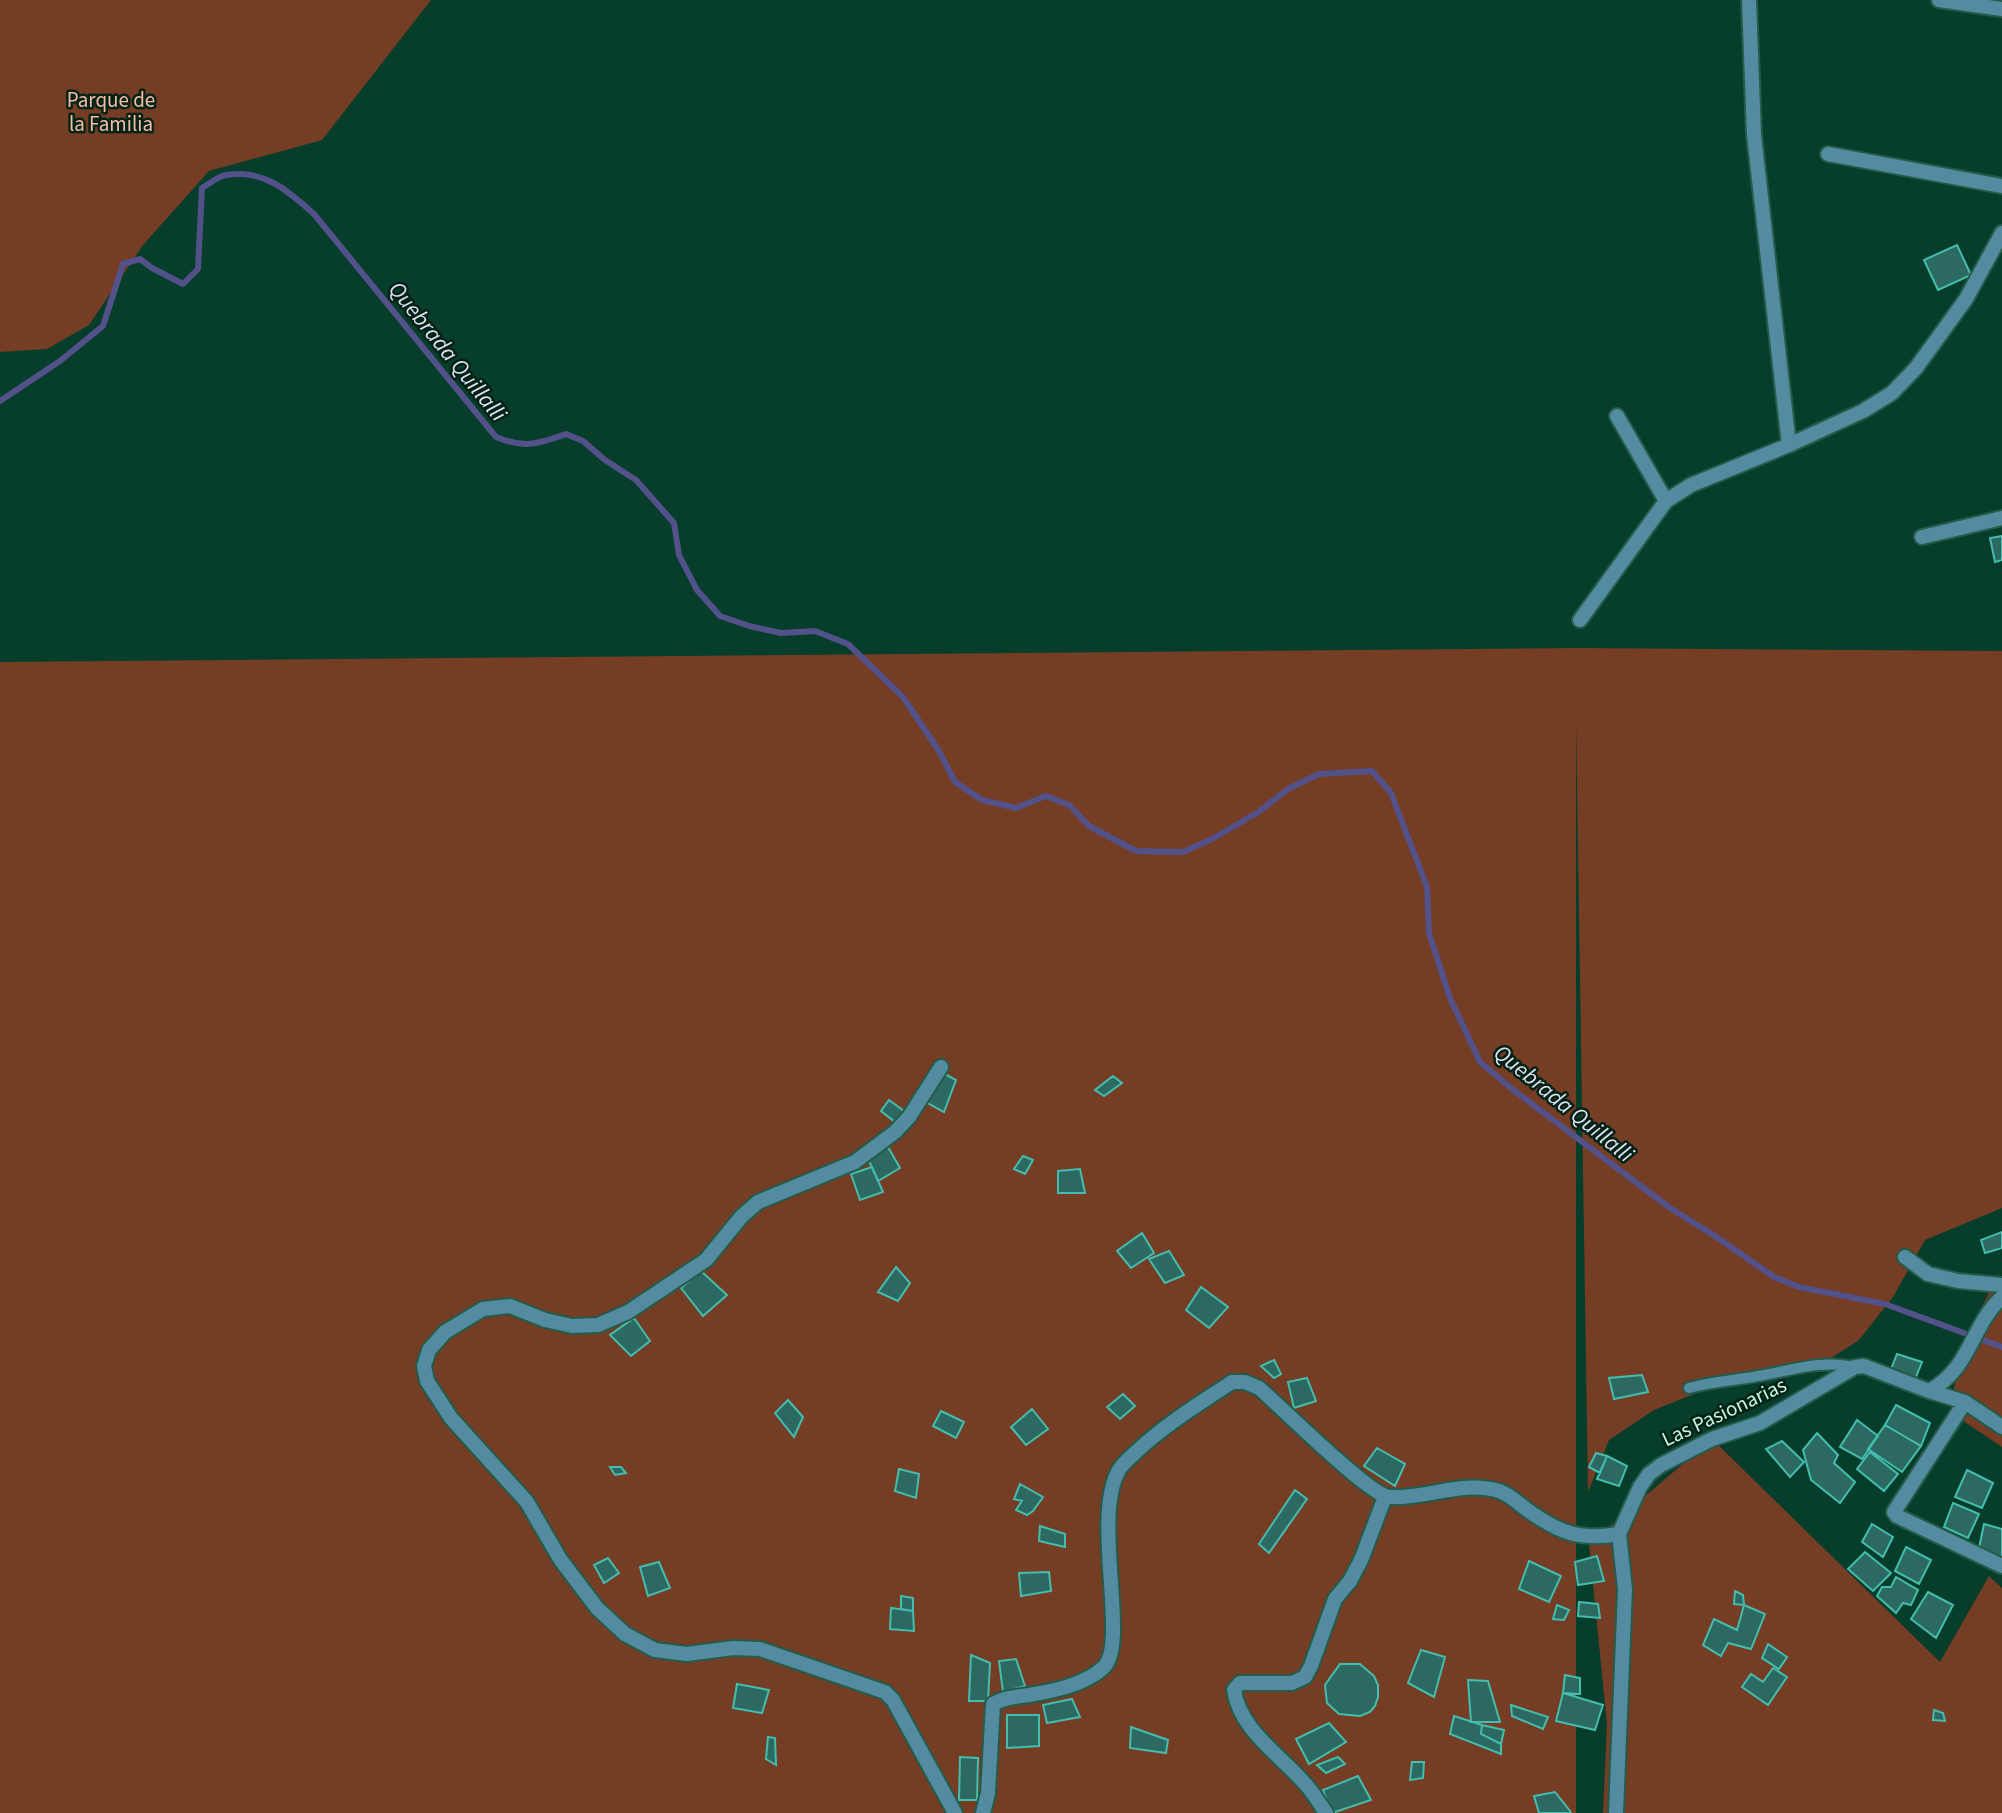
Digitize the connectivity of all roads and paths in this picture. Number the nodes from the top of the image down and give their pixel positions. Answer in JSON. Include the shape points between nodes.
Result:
{"nodes":[{"id":1,"x":1749,"y":0,"type":"edge"},
{"id":2,"x":1939,"y":0,"type":"edge"},
{"id":3,"x":2002,"y":9,"type":"edge"},
{"id":4,"x":1828,"y":154,"type":"dead end"},
{"id":5,"x":2002,"y":186,"type":"edge"},
{"id":6,"x":2002,"y":233,"type":"edge"},
{"id":7,"x":1617,"y":416,"type":"dead end"},
{"id":8,"x":1789,"y":445,"type":"junction"},
{"id":9,"x":1666,"y":500,"type":"junction"},
{"id":10,"x":2002,"y":519,"type":"edge"},
{"id":11,"x":1923,"y":537,"type":"dead end"},
{"id":12,"x":1580,"y":620,"type":"dead end"},
{"id":13,"x":941,"y":1067,"type":"dead end"},
{"id":14,"x":1905,"y":1257,"type":"dead end"},
{"id":15,"x":2002,"y":1285,"type":"edge"},
{"id":16,"x":2002,"y":1297,"type":"edge"},
{"id":17,"x":1855,"y":1367,"type":"junction"},
{"id":18,"x":1689,"y":1388,"type":"dead end"},
{"id":19,"x":1929,"y":1391,"type":"junction"},
{"id":20,"x":1965,"y":1402,"type":"junction"},
{"id":21,"x":2002,"y":1427,"type":"edge"},
{"id":22,"x":1385,"y":1497,"type":"junction"},
{"id":23,"x":1619,"y":1534,"type":"junction"},
{"id":24,"x":2002,"y":1566,"type":"edge"},
{"id":25,"x":955,"y":1813,"type":"edge"},
{"id":26,"x":983,"y":1813,"type":"edge"},
{"id":27,"x":1326,"y":1813,"type":"edge"},
{"id":28,"x":1616,"y":1813,"type":"edge"}],
"edges":[{"from":1,"to":8,"type":"street","via":[[1754,135]]},
{"from":2,"to":3,"type":"street"},
{"from":4,"to":5,"type":"street"},
{"from":6,"to":8,"type":"street","via":[[1966,299],[1892,393]]},
{"from":7,"to":9,"type":"street"},
{"from":8,"to":9,"type":"street"},
{"from":9,"to":12,"type":"street"},
{"from":10,"to":11,"type":"street"},
{"from":13,"to":25,"type":"street","via":[[895,1132],[855,1162],[758,1202],[706,1260],[628,1312],[598,1325],[572,1326],[510,1306],[483,1309],[445,1332],[429,1350],[424,1366],[427,1381],[451,1418],[527,1502],[559,1559],[597,1608],[625,1634],[655,1650],[687,1654],[760,1649],[885,1692]]},
{"from":14,"to":15,"type":"street","via":[[1928,1274]]},
{"from":16,"to":19,"type":"street","via":[[1989,1309],[1962,1362]]},
{"from":17,"to":18,"type":"lane","via":[[1815,1364]]},
{"from":17,"to":19,"type":"street","via":[[1864,1366]]},
{"from":17,"to":23,"type":"street","name":"Las Pasionarias","via":[[1760,1423],[1712,1439],[1648,1474]]},
{"from":19,"to":20,"type":"street"},
{"from":20,"to":21,"type":"street"},
{"from":20,"to":24,"type":"street","via":[[1894,1511]]},
{"from":22,"to":23,"type":"street","via":[[1482,1487],[1503,1492],[1544,1522],[1575,1536]]},
{"from":22,"to":26,"type":"street","via":[[1259,1388],[1245,1382],[1232,1382],[1159,1430],[1119,1468],[1110,1493],[1107,1518],[1114,1631],[1108,1661],[1081,1682],[993,1704],[989,1793]]},
{"from":22,"to":27,"type":"street","via":[[1361,1560],[1335,1599],[1305,1677],[1292,1683],[1240,1683],[1234,1690],[1236,1704],[1256,1735],[1308,1786]]},
{"from":23,"to":28,"type":"street","via":[[1625,1589]]}]}
